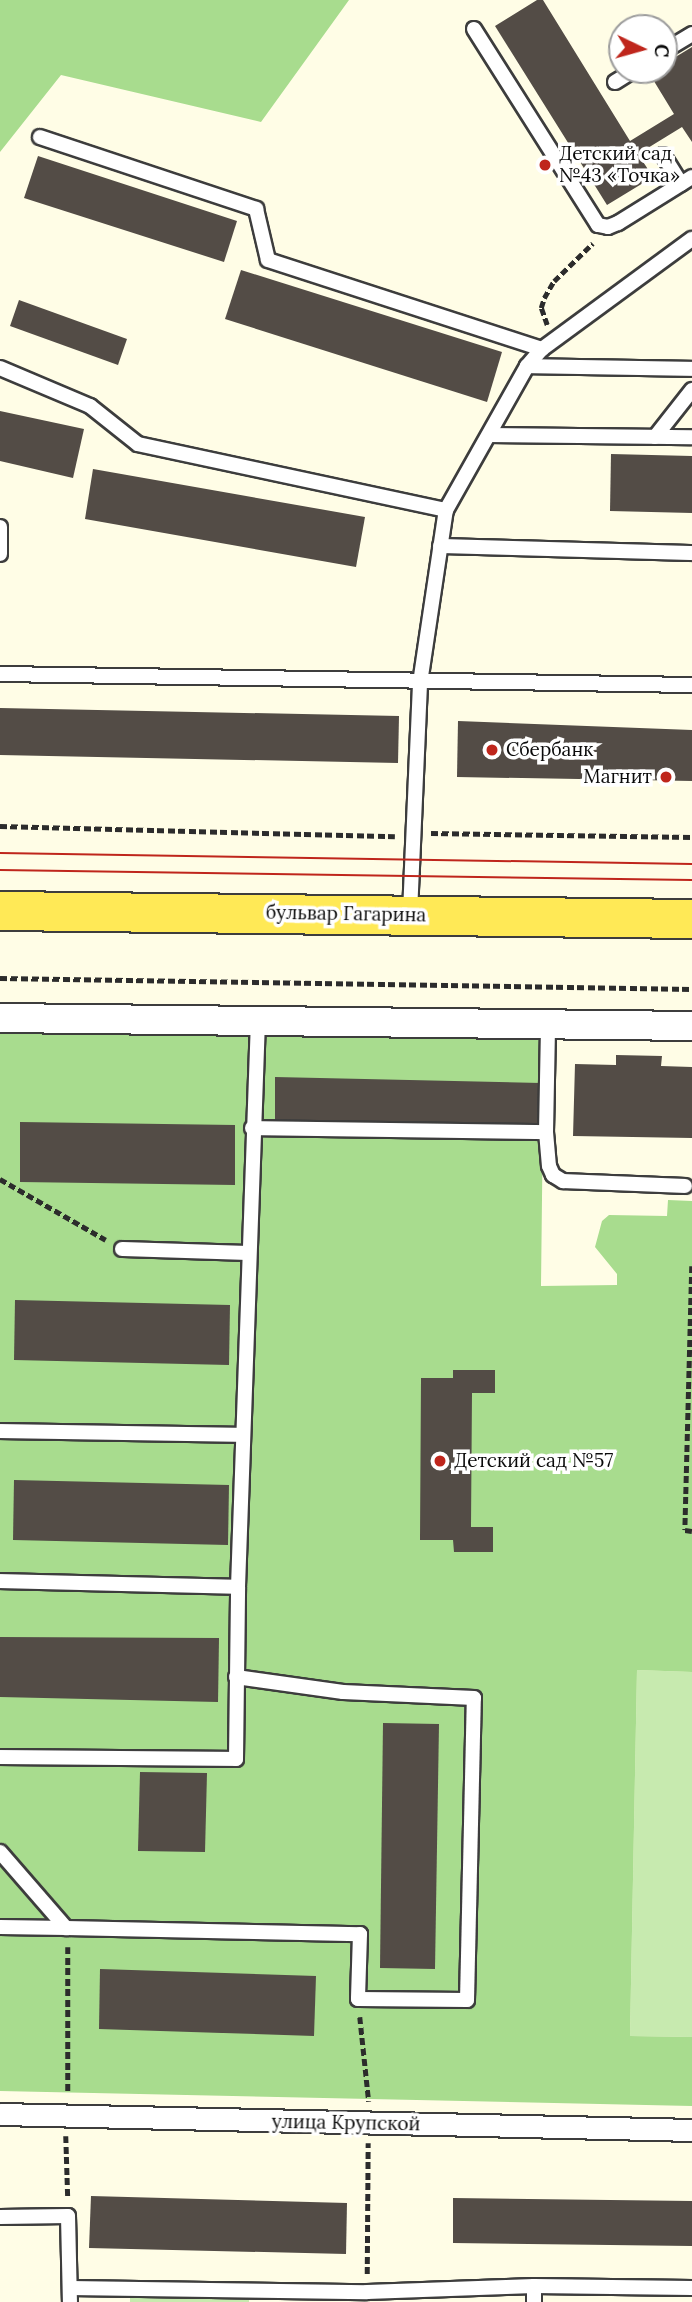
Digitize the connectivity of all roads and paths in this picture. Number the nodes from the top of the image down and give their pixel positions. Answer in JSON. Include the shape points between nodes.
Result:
{"nodes":[{"id":1,"x":474,"y":29,"type":"dead end"},
{"id":2,"x":40,"y":137,"type":"dead end"},
{"id":3,"x":663,"y":155,"type":"dead end"},
{"id":4,"x":686,"y":181,"type":"edge"},
{"id":5,"x":598,"y":225,"type":"junction"},
{"id":6,"x":692,"y":239,"type":"edge"},
{"id":7,"x":556,"y":338,"type":"junction"},
{"id":8,"x":542,"y":349,"type":"junction"},
{"id":9,"x":527,"y":366,"type":"junction"},
{"id":10,"x":0,"y":368,"type":"edge"},
{"id":11,"x":692,"y":369,"type":"edge"},
{"id":12,"x":692,"y":390,"type":"edge"},
{"id":13,"x":489,"y":435,"type":"junction"},
{"id":14,"x":655,"y":437,"type":"junction"},
{"id":15,"x":692,"y":437,"type":"edge"},
{"id":16,"x":446,"y":510,"type":"junction"},
{"id":17,"x":0,"y":527,"type":"edge"},
{"id":18,"x":440,"y":546,"type":"junction"},
{"id":19,"x":692,"y":553,"type":"edge"},
{"id":20,"x":0,"y":554,"type":"edge"},
{"id":21,"x":0,"y":674,"type":"edge"},
{"id":22,"x":420,"y":683,"type":"junction"},
{"id":23,"x":692,"y":685,"type":"edge"},
{"id":24,"x":0,"y":826,"type":"edge"},
{"id":25,"x":415,"y":837,"type":"junction"},
{"id":26,"x":692,"y":837,"type":"edge"},
{"id":27,"x":0,"y":911,"type":"edge"},
{"id":28,"x":410,"y":914,"type":"junction"},
{"id":29,"x":692,"y":919,"type":"edge"},
{"id":30,"x":0,"y":978,"type":"edge"},
{"id":31,"x":692,"y":989,"type":"edge"},
{"id":32,"x":0,"y":1018,"type":"edge"},
{"id":33,"x":258,"y":1021,"type":"junction"},
{"id":34,"x":548,"y":1024,"type":"junction"},
{"id":35,"x":692,"y":1026,"type":"edge"},
{"id":36,"x":0,"y":1029,"type":"edge"},
{"id":37,"x":252,"y":1128,"type":"junction"},
{"id":38,"x":546,"y":1132,"type":"junction"},
{"id":39,"x":0,"y":1179,"type":"edge"},
{"id":40,"x":685,"y":1186,"type":"dead end"},
{"id":41,"x":122,"y":1250,"type":"joint"},
{"id":42,"x":249,"y":1253,"type":"junction"},
{"id":43,"x":692,"y":1266,"type":"edge"},
{"id":44,"x":0,"y":1431,"type":"edge"},
{"id":45,"x":243,"y":1435,"type":"junction"},
{"id":46,"x":692,"y":1531,"type":"edge"},
{"id":47,"x":0,"y":1581,"type":"edge"},
{"id":48,"x":238,"y":1587,"type":"junction"},
{"id":49,"x":236,"y":1677,"type":"junction"},
{"id":50,"x":0,"y":1757,"type":"edge"},
{"id":51,"x":0,"y":1852,"type":"edge"},
{"id":52,"x":0,"y":1927,"type":"edge"},
{"id":53,"x":66,"y":1928,"type":"junction"},
{"id":54,"x":358,"y":1998,"type":"junction"},
{"id":55,"x":0,"y":2114,"type":"edge"},
{"id":56,"x":65,"y":2115,"type":"junction"},
{"id":57,"x":369,"y":2123,"type":"junction"},
{"id":58,"x":692,"y":2130,"type":"edge"},
{"id":59,"x":68,"y":2216,"type":"junction"},
{"id":60,"x":0,"y":2217,"type":"edge"},
{"id":61,"x":534,"y":2286,"type":"junction"},
{"id":62,"x":692,"y":2288,"type":"edge"},
{"id":63,"x":70,"y":2295,"type":"edge"},
{"id":64,"x":367,"y":2297,"type":"edge"},
{"id":65,"x":534,"y":2302,"type":"edge"}],
"edges":[{"from":1,"to":5,"type":"lane"},
{"from":2,"to":8,"type":"lane","via":[[256,209],[268,260]]},
{"from":3,"to":4,"type":"lane"},
{"from":4,"to":5,"type":"lane","via":[[618,223]]},
{"from":5,"to":7,"type":"path","via":[[594,242],[554,281],[544,298],[542,317]]},
{"from":6,"to":7,"type":"lane"},
{"from":7,"to":8,"type":"lane"},
{"from":8,"to":9,"type":"lane"},
{"from":9,"to":11,"type":"lane"},
{"from":9,"to":13,"type":"lane"},
{"from":10,"to":16,"type":"lane","via":[[90,406],[138,444]]},
{"from":12,"to":14,"type":"lane"},
{"from":13,"to":14,"type":"lane"},
{"from":13,"to":16,"type":"lane"},
{"from":14,"to":15,"type":"lane"},
{"from":16,"to":18,"type":"lane"},
{"from":17,"to":20,"type":"lane"},
{"from":18,"to":19,"type":"lane"},
{"from":18,"to":22,"type":"lane"},
{"from":21,"to":22,"type":"lane"},
{"from":22,"to":23,"type":"lane"},
{"from":22,"to":25,"type":"lane"},
{"from":24,"to":25,"type":"path"},
{"from":25,"to":26,"type":"path","via":[[439,831]]},
{"from":25,"to":28,"type":"lane"},
{"from":27,"to":28,"type":"main road","name":"бульвар Гагарина"},
{"from":28,"to":29,"type":"main road","name":"бульвар Гагарина"},
{"from":30,"to":31,"type":"path"},
{"from":32,"to":33,"type":"street"},
{"from":32,"to":36,"type":"lane"},
{"from":33,"to":34,"type":"street"},
{"from":33,"to":37,"type":"lane"},
{"from":34,"to":35,"type":"street"},
{"from":34,"to":38,"type":"lane"},
{"from":37,"to":38,"type":"lane"},
{"from":37,"to":42,"type":"lane"},
{"from":38,"to":40,"type":"lane","via":[[549,1166],[563,1181]]},
{"from":39,"to":41,"type":"path"},
{"from":41,"to":42,"type":"lane"},
{"from":42,"to":45,"type":"lane"},
{"from":43,"to":46,"type":"path","via":[[685,1531]]},
{"from":44,"to":45,"type":"lane"},
{"from":45,"to":48,"type":"lane"},
{"from":47,"to":48,"type":"lane"},
{"from":48,"to":49,"type":"lane"},
{"from":49,"to":50,"type":"lane","via":[[236,1759]]},
{"from":49,"to":54,"type":"lane","via":[[343,1692],[474,1698],[467,2000]]},
{"from":51,"to":53,"type":"lane"},
{"from":52,"to":53,"type":"lane"},
{"from":53,"to":54,"type":"lane","via":[[360,1934]]},
{"from":53,"to":56,"type":"path"},
{"from":54,"to":57,"type":"path"},
{"from":55,"to":56,"type":"street","name":"улица Крупской"},
{"from":56,"to":57,"type":"street","name":"улица Крупской"},
{"from":56,"to":59,"type":"path"},
{"from":57,"to":58,"type":"street","name":"улица Крупской"},
{"from":57,"to":64,"type":"path"},
{"from":59,"to":60,"type":"lane"},
{"from":59,"to":63,"type":"lane"},
{"from":61,"to":62,"type":"lane"},
{"from":61,"to":64,"type":"lane"},
{"from":61,"to":65,"type":"lane"},
{"from":63,"to":64,"type":"lane"}]}
